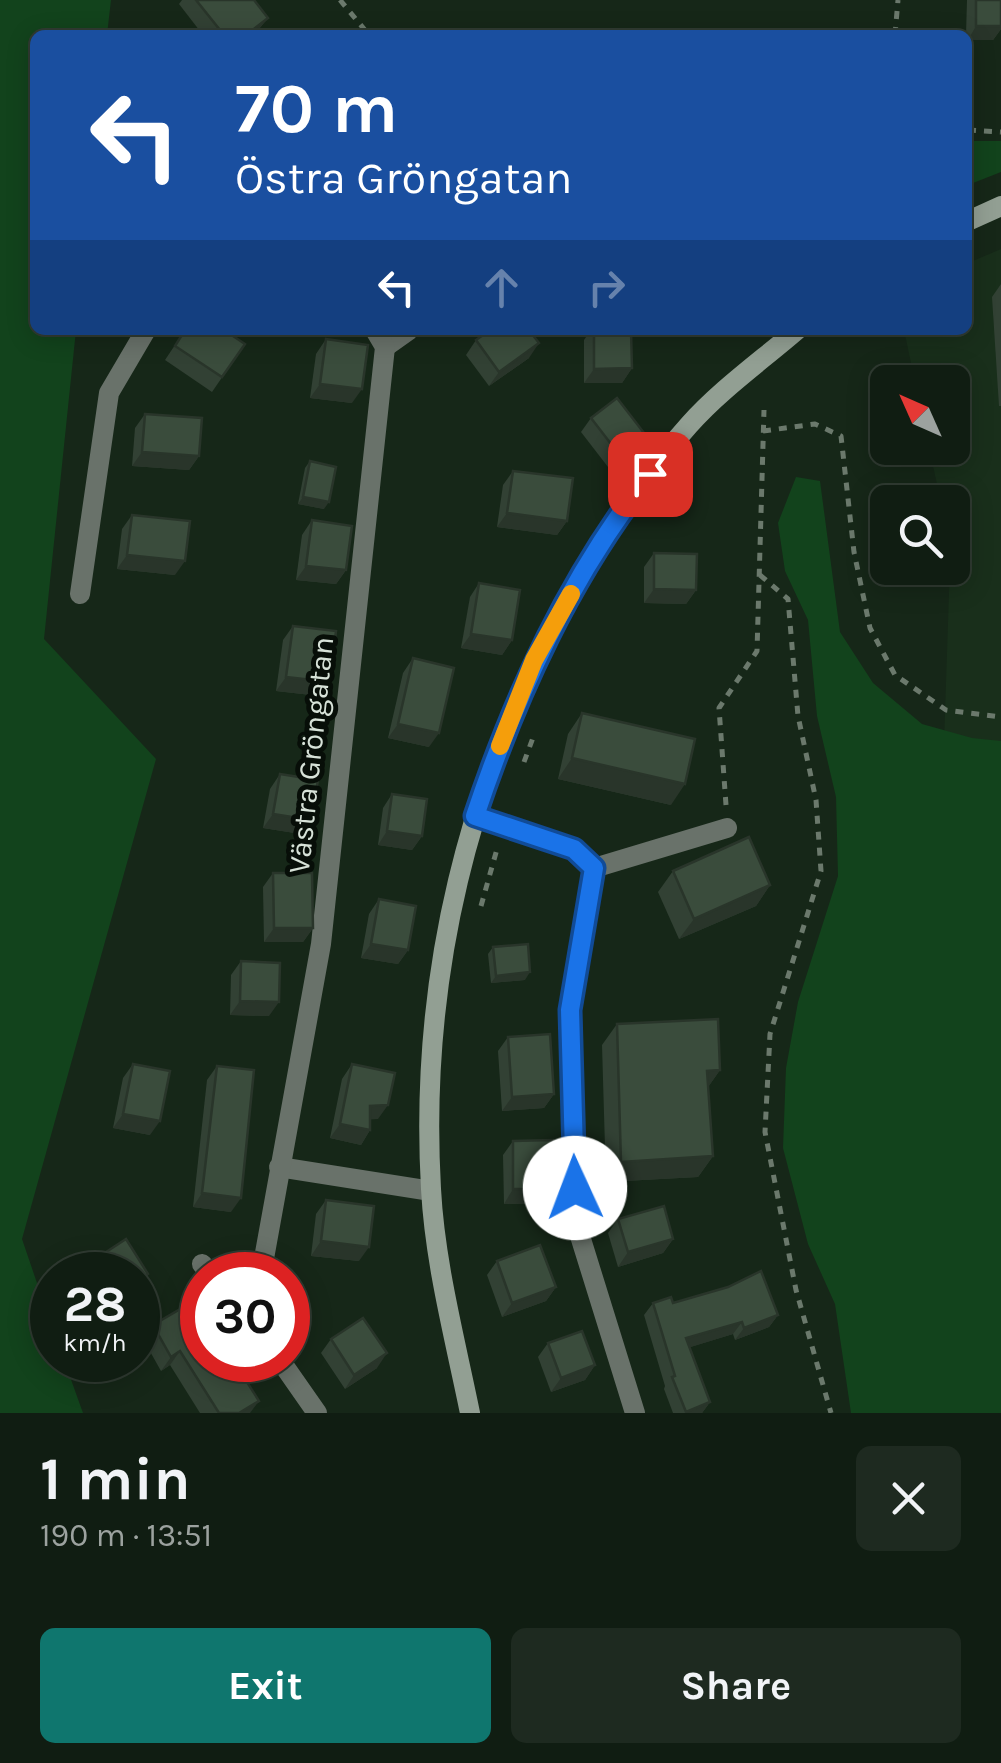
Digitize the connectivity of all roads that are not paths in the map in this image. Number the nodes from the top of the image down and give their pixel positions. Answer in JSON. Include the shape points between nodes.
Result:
{"nodes":[{"id":1,"x":1001,"y":206,"type":"edge"},
{"id":2,"x":972,"y":219,"type":"edge"},
{"id":3,"x":143,"y":335,"type":"edge"},
{"id":4,"x":790,"y":335,"type":"edge"},
{"id":5,"x":380,"y":338,"type":"edge"},
{"id":6,"x":80,"y":594,"type":"dead end"},
{"id":7,"x":475,"y":816,"type":"junction"},
{"id":8,"x":727,"y":828,"type":"road end"},
{"id":9,"x":594,"y":868,"type":"junction"},
{"id":10,"x":279,"y":1167,"type":"junction"},
{"id":11,"x":431,"y":1190,"type":"junction"},
{"id":12,"x":265,"y":1252,"type":"edge"},
{"id":13,"x":295,"y":1382,"type":"edge"},
{"id":14,"x":317,"y":1413,"type":"edge"},
{"id":15,"x":470,"y":1413,"type":"edge"},
{"id":16,"x":635,"y":1413,"type":"edge"}],
"edges":[{"from":1,"to":2,"type":"street"},
{"from":3,"to":6,"type":"street","via":[[109,393]]},
{"from":4,"to":7,"type":"street","via":[[690,424],[610,525],[534,660]]},
{"from":5,"to":10,"type":"street","name":"Västra Gröngatan","via":[[321,944]]},
{"from":7,"to":9,"type":"street","via":[[574,849]]},
{"from":7,"to":11,"type":"street","via":[[438,976],[428,1068]]},
{"from":8,"to":9,"type":"street"},
{"from":9,"to":16,"type":"street","via":[[570,1010],[576,1223]]},
{"from":10,"to":11,"type":"street"},
{"from":10,"to":12,"type":"street","name":"Västra Gröngatan"},
{"from":11,"to":15,"type":"street"},
{"from":13,"to":14,"type":"street"}]}
